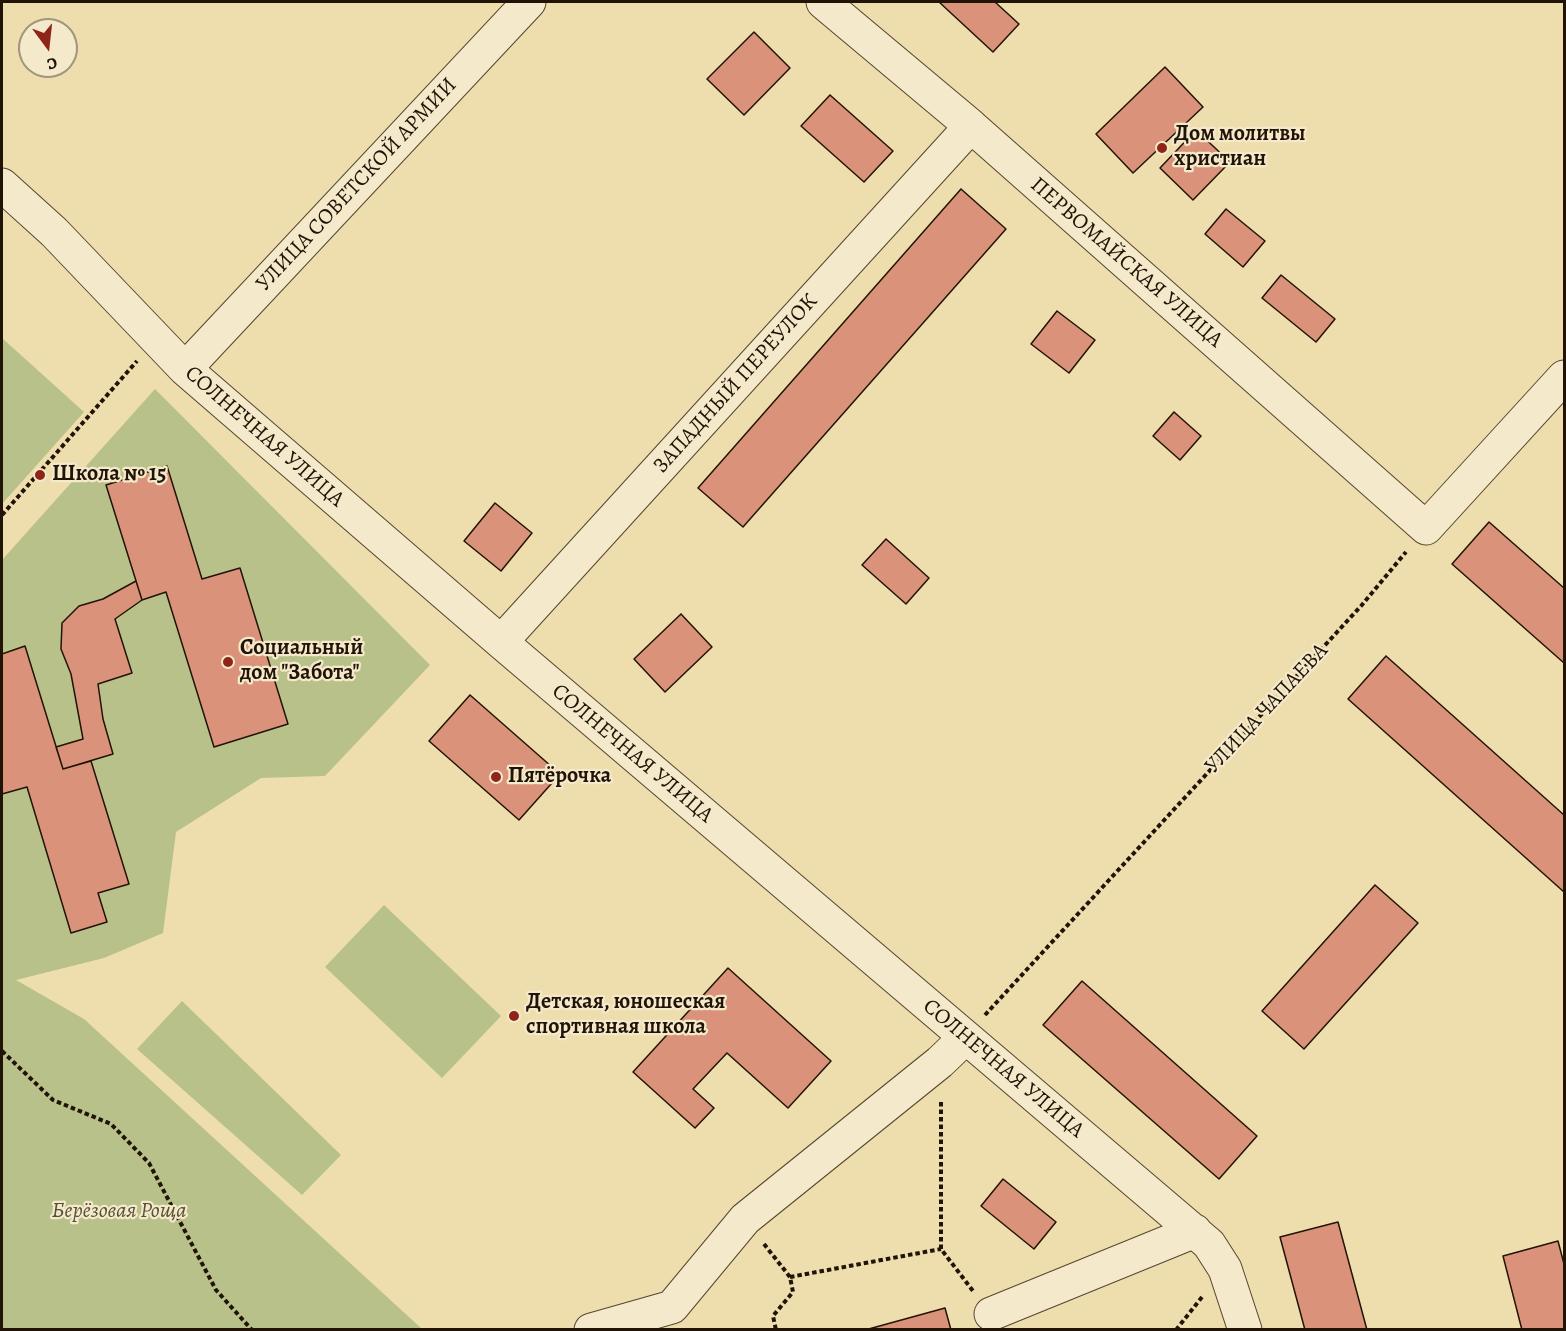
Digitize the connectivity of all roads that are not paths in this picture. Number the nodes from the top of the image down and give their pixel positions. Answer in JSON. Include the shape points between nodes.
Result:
{"nodes":[{"id":1,"x":529,"y":2,"type":"edge"},
{"id":2,"x":824,"y":2,"type":"edge"},
{"id":3,"x":971,"y":126,"type":"junction"},
{"id":4,"x":2,"y":185,"type":"edge"},
{"id":5,"x":185,"y":369,"type":"junction"},
{"id":6,"x":1564,"y":377,"type":"edge"},
{"id":7,"x":501,"y":642,"type":"junction"},
{"id":8,"x":965,"y":1038,"type":"junction"},
{"id":9,"x":1195,"y":1231,"type":"junction"},
{"id":10,"x":991,"y":1314,"type":"road end"},
{"id":11,"x":591,"y":1329,"type":"edge"},
{"id":12,"x":1245,"y":1329,"type":"edge"}],
"edges":[{"from":1,"to":5,"type":"street","name":"УЛИЦА СОВЕТСКОЙ АРМИИ"},
{"from":2,"to":3,"type":"street","name":"ПЕРВОМАЙСКАЯ УЛИЦА"},
{"from":3,"to":6,"type":"street","name":"ПЕРВОМАЙСКАЯ УЛИЦА","via":[[1426,528]]},
{"from":3,"to":7,"type":"street","name":"ЗАПАДНЫЙ ПЕРЕУЛОК"},
{"from":4,"to":5,"type":"street","name":"СОЛНЕЧНАЯ УЛИЦА","via":[[54,232]]},
{"from":5,"to":7,"type":"street","name":"СОЛНЕЧНАЯ УЛИЦА"},
{"from":7,"to":8,"type":"street","name":"СОЛНЕЧНАЯ УЛИЦА"},
{"from":8,"to":9,"type":"street","name":"СОЛНЕЧНАЯ УЛИЦА"},
{"from":8,"to":11,"type":"street","via":[[745,1219],[672,1307]]},
{"from":9,"to":10,"type":"street"},
{"from":9,"to":12,"type":"street","name":"СОЛНЕЧНАЯ УЛИЦА","via":[[1225,1269]]}]}
